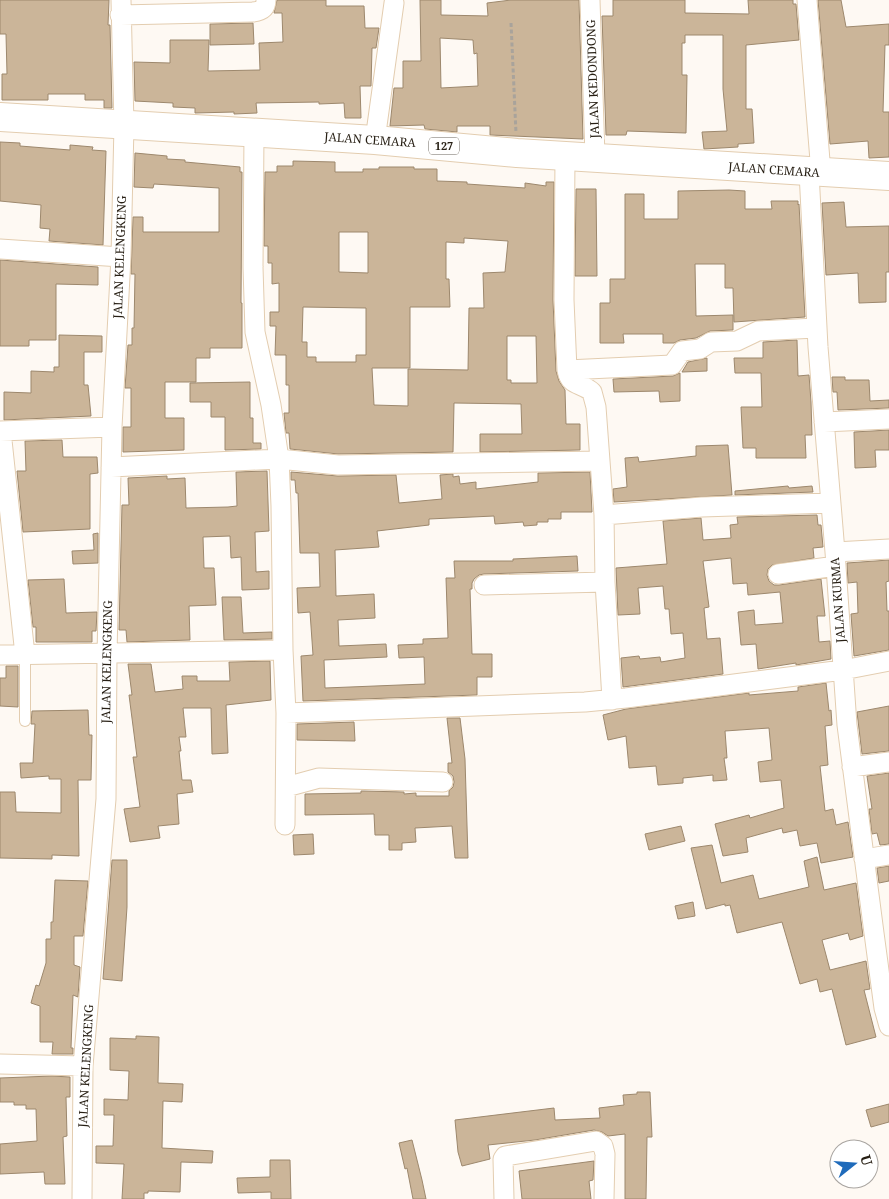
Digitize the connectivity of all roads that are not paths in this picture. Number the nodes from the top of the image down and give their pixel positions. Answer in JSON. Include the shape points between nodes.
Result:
{"nodes":[{"id":1,"x":266,"y":0,"type":"edge"},
{"id":2,"x":590,"y":0,"type":"edge"},
{"id":3,"x":807,"y":0,"type":"edge"},
{"id":4,"x":394,"y":3,"type":"dead end"},
{"id":5,"x":121,"y":7,"type":"edge"},
{"id":6,"x":0,"y":116,"type":"edge"},
{"id":7,"x":124,"y":125,"type":"junction"},
{"id":8,"x":254,"y":132,"type":"junction"},
{"id":9,"x":375,"y":140,"type":"junction"},
{"id":10,"x":565,"y":156,"type":"junction"},
{"id":11,"x":595,"y":157,"type":"junction"},
{"id":12,"x":815,"y":172,"type":"junction"},
{"id":13,"x":889,"y":176,"type":"edge"},
{"id":14,"x":0,"y":249,"type":"edge"},
{"id":15,"x":121,"y":257,"type":"junction"},
{"id":16,"x":816,"y":328,"type":"junction"},
{"id":17,"x":567,"y":370,"type":"junction"},
{"id":18,"x":889,"y":419,"type":"edge"},
{"id":19,"x":824,"y":422,"type":"junction"},
{"id":20,"x":112,"y":426,"type":"junction"},
{"id":21,"x":1,"y":431,"type":"edge"},
{"id":22,"x":278,"y":459,"type":"junction"},
{"id":23,"x":600,"y":461,"type":"junction"},
{"id":24,"x":111,"y":468,"type":"junction"},
{"id":25,"x":830,"y":503,"type":"junction"},
{"id":26,"x":604,"y":515,"type":"junction"},
{"id":27,"x":889,"y":549,"type":"edge"},
{"id":28,"x":835,"y":559,"type":"junction"},
{"id":29,"x":778,"y":574,"type":"dead end"},
{"id":30,"x":605,"y":582,"type":"junction"},
{"id":31,"x":484,"y":586,"type":"dead end"},
{"id":32,"x":283,"y":650,"type":"junction"},
{"id":33,"x":107,"y":654,"type":"junction"},
{"id":34,"x":0,"y":655,"type":"edge"},
{"id":35,"x":25,"y":655,"type":"junction"},
{"id":36,"x":889,"y":661,"type":"edge"},
{"id":37,"x":843,"y":670,"type":"junction"},
{"id":38,"x":612,"y":700,"type":"junction"},
{"id":39,"x":286,"y":713,"type":"junction"},
{"id":40,"x":25,"y":721,"type":"dead end"},
{"id":41,"x":889,"y":762,"type":"edge"},
{"id":42,"x":852,"y":767,"type":"junction"},
{"id":43,"x":443,"y":782,"type":"dead end"},
{"id":44,"x":286,"y":788,"type":"junction"},
{"id":45,"x":285,"y":826,"type":"dead end"},
{"id":46,"x":889,"y":855,"type":"edge"},
{"id":47,"x":864,"y":859,"type":"junction"},
{"id":48,"x":889,"y":1026,"type":"edge"},
{"id":49,"x":0,"y":1064,"type":"edge"},
{"id":50,"x":84,"y":1066,"type":"junction"},
{"id":51,"x":82,"y":1199,"type":"edge"},
{"id":52,"x":504,"y":1199,"type":"edge"},
{"id":53,"x":604,"y":1199,"type":"edge"}],
"edges":[{"from":1,"to":5,"type":"street","via":[[264,8],[253,12]]},
{"from":2,"to":11,"type":"street","name":"JALAN KEDONDONG"},
{"from":3,"to":12,"type":"street","name":"JALAN KURMA"},
{"from":4,"to":9,"type":"street"},
{"from":5,"to":7,"type":"street","name":"JALAN KELENGKENG"},
{"from":6,"to":7,"type":"main road","name":"JALAN CEMARA","number":"127"},
{"from":7,"to":8,"type":"main road","name":"JALAN CEMARA","number":"127"},
{"from":7,"to":15,"type":"street","name":"JALAN KELENGKENG"},
{"from":8,"to":9,"type":"main road","name":"JALAN CEMARA","number":"127"},
{"from":8,"to":22,"type":"street","via":[[255,332],[271,405]]},
{"from":9,"to":10,"type":"main road","name":"JALAN CEMARA","number":"127"},
{"from":10,"to":11,"type":"main road","name":"JALAN CEMARA","number":"127"},
{"from":10,"to":17,"type":"street"},
{"from":11,"to":12,"type":"main road","name":"JALAN CEMARA","number":"127"},
{"from":12,"to":13,"type":"main road","name":"JALAN CEMARA","number":"127"},
{"from":12,"to":16,"type":"street","name":"JALAN KURMA"},
{"from":14,"to":15,"type":"street"},
{"from":15,"to":20,"type":"street","name":"JALAN KELENGKENG"},
{"from":16,"to":17,"type":"street","via":[[758,331],[737,340],[711,342],[700,349],[682,351],[672,365]]},
{"from":16,"to":19,"type":"street","name":"JALAN KURMA"},
{"from":17,"to":23,"type":"street","via":[[570,379],[588,388],[594,396]]},
{"from":18,"to":19,"type":"street"},
{"from":19,"to":25,"type":"street","name":"JALAN KURMA"},
{"from":20,"to":21,"type":"street"},
{"from":20,"to":24,"type":"street","name":"JALAN KELENGKENG"},
{"from":21,"to":35,"type":"street"},
{"from":22,"to":23,"type":"street","via":[[338,465]]},
{"from":22,"to":24,"type":"street"},
{"from":22,"to":32,"type":"street"},
{"from":23,"to":26,"type":"street"},
{"from":24,"to":33,"type":"street","name":"JALAN KELENGKENG"},
{"from":25,"to":26,"type":"street","via":[[695,507]]},
{"from":25,"to":28,"type":"street","name":"JALAN KURMA"},
{"from":26,"to":30,"type":"street"},
{"from":27,"to":28,"type":"street"},
{"from":28,"to":29,"type":"street"},
{"from":28,"to":37,"type":"street","name":"JALAN KURMA"},
{"from":30,"to":31,"type":"street"},
{"from":30,"to":38,"type":"street"},
{"from":32,"to":33,"type":"street"},
{"from":32,"to":39,"type":"street"},
{"from":33,"to":35,"type":"street"},
{"from":33,"to":50,"type":"street","name":"JALAN KELENGKENG","via":[[106,799]]},
{"from":34,"to":35,"type":"street"},
{"from":35,"to":40,"type":"lane"},
{"from":36,"to":37,"type":"street"},
{"from":37,"to":38,"type":"street"},
{"from":37,"to":42,"type":"street","name":"JALAN KURMA"},
{"from":38,"to":39,"type":"street"},
{"from":39,"to":44,"type":"street"},
{"from":41,"to":42,"type":"street"},
{"from":42,"to":47,"type":"street","name":"JALAN KURMA"},
{"from":43,"to":44,"type":"street","via":[[319,778]]},
{"from":44,"to":45,"type":"street"},
{"from":46,"to":47,"type":"street"},
{"from":47,"to":48,"type":"street","name":"JALAN KURMA"},
{"from":49,"to":50,"type":"street"},
{"from":50,"to":51,"type":"street","name":"JALAN KELENGKENG"},
{"from":52,"to":53,"type":"street","via":[[505,1156],[596,1141],[603,1146],[605,1154]]}]}
